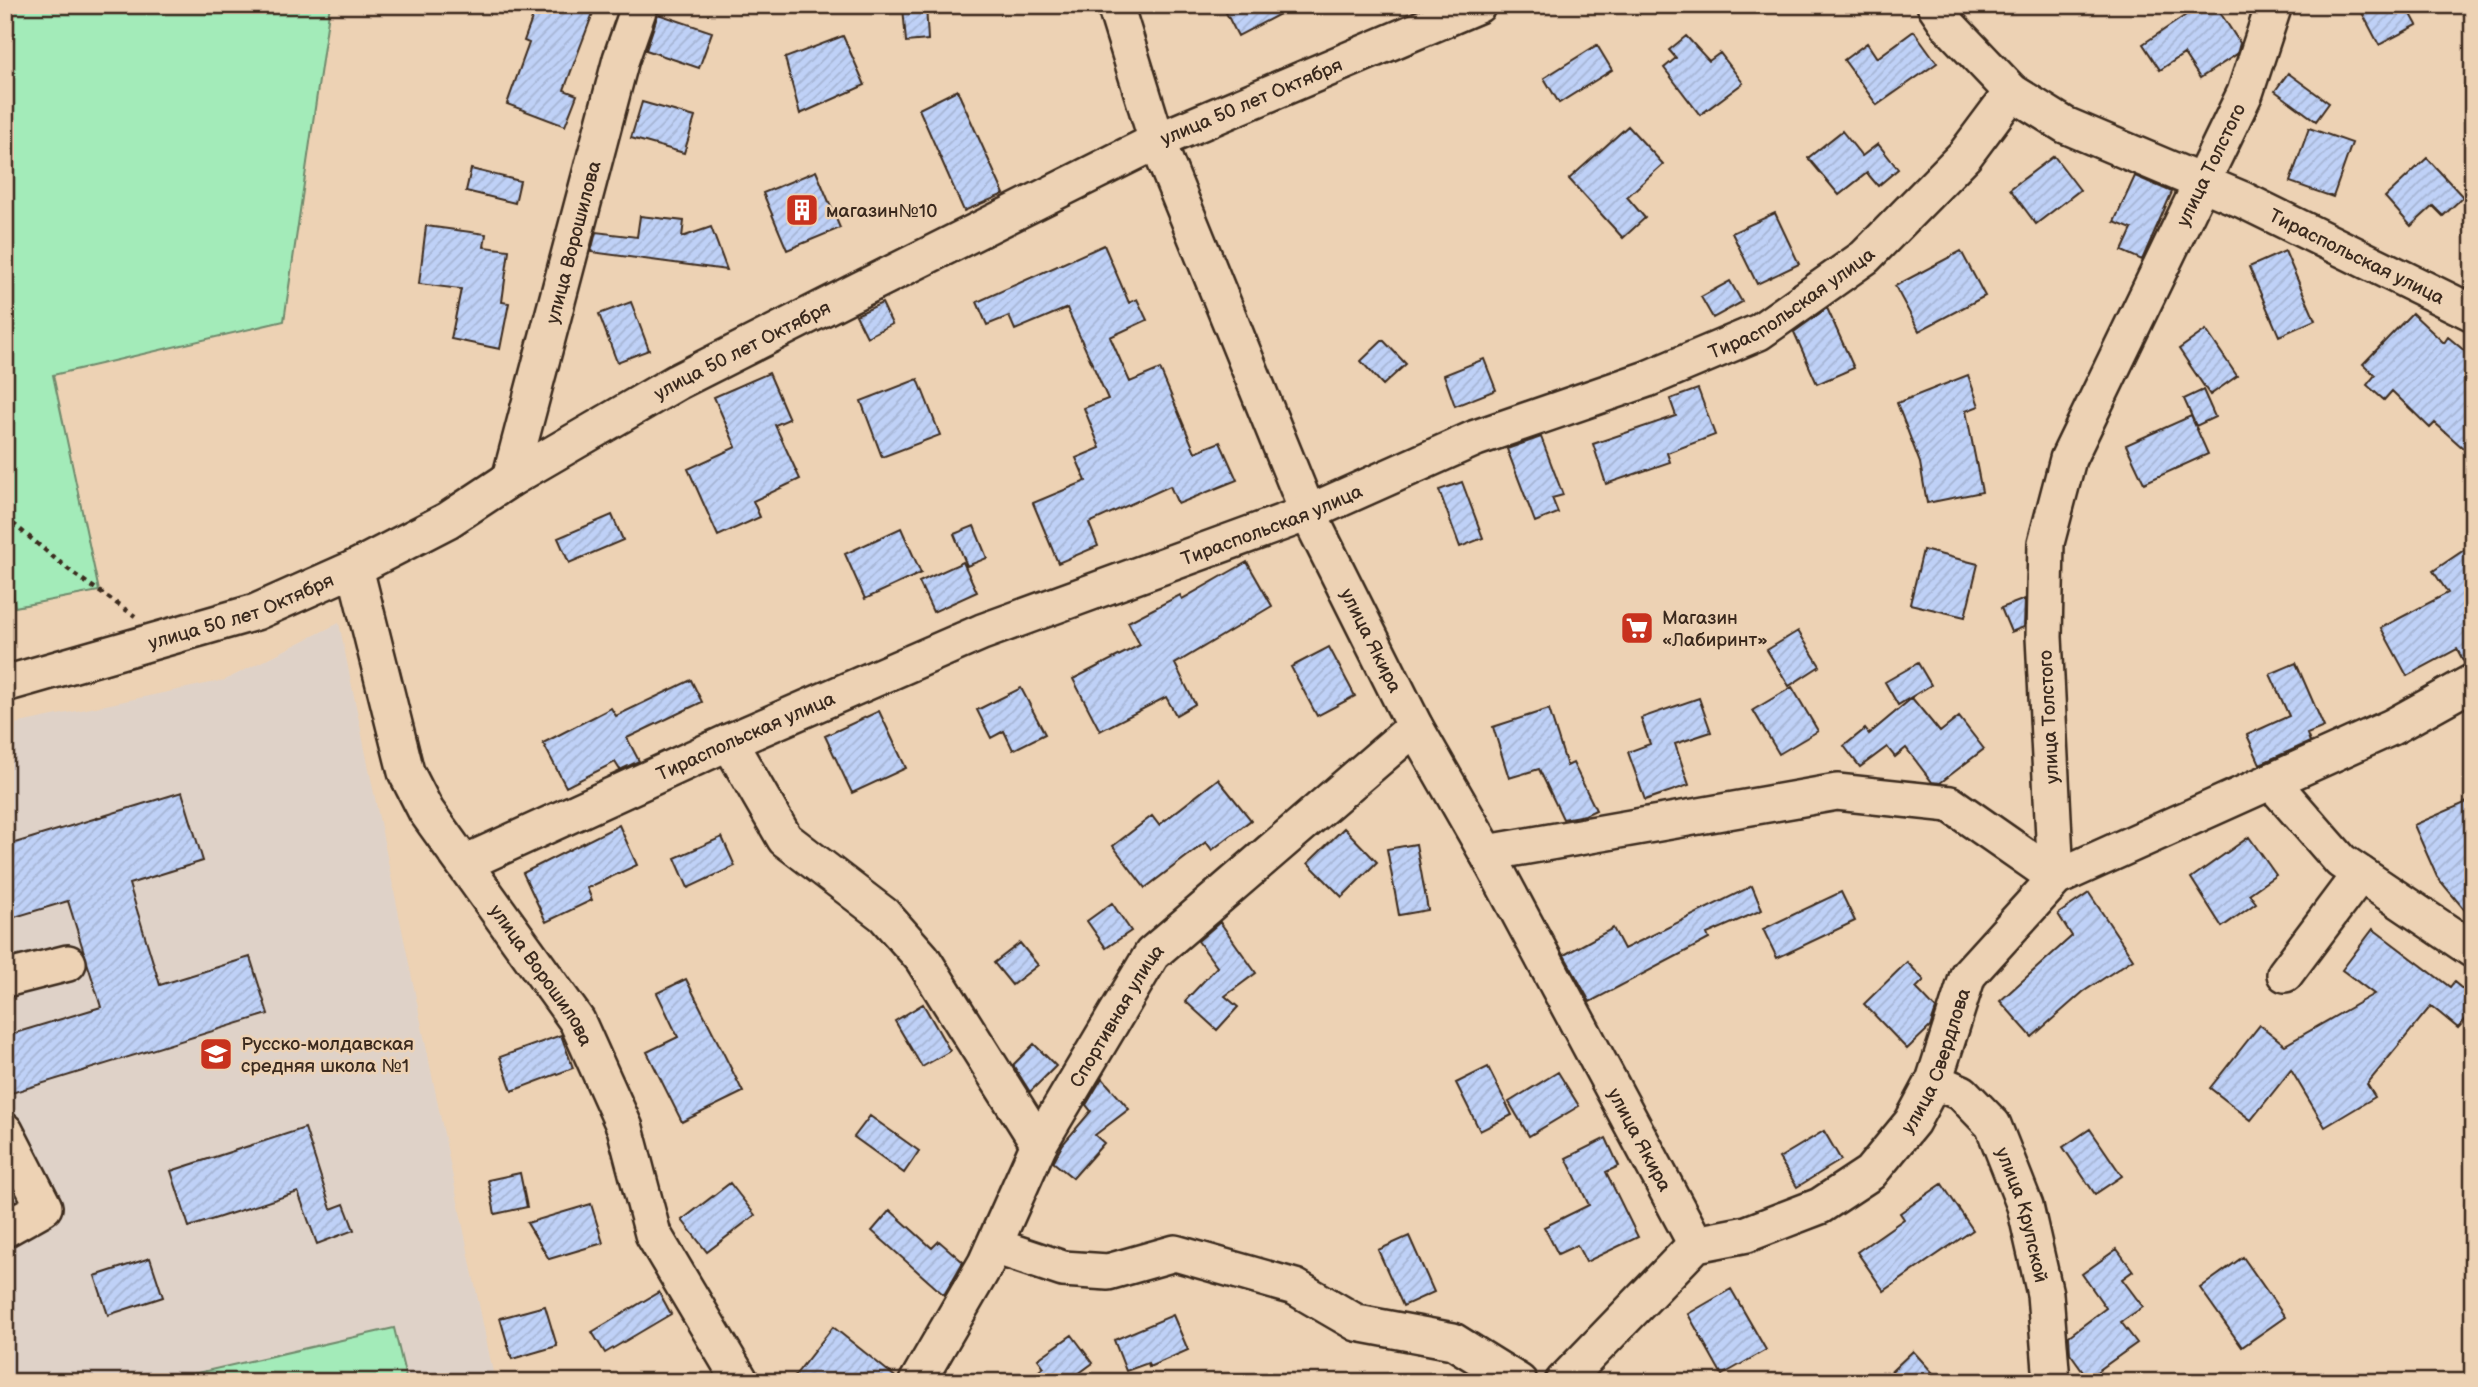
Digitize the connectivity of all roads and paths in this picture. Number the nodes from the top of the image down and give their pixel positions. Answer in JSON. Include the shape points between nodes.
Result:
{"nodes":[{"id":1,"x":640,"y":5,"type":"edge"},
{"id":2,"x":1115,"y":5,"type":"edge"},
{"id":3,"x":1478,"y":5,"type":"edge"},
{"id":4,"x":1935,"y":5,"type":"edge"},
{"id":5,"x":2274,"y":5,"type":"edge"},
{"id":6,"x":2012,"y":92,"type":"junction"},
{"id":7,"x":1157,"y":141,"type":"junction"},
{"id":8,"x":2202,"y":183,"type":"junction"},
{"id":9,"x":2473,"y":313,"type":"edge"},
{"id":10,"x":510,"y":479,"type":"junction"},
{"id":11,"x":1308,"y":513,"type":"junction"},
{"id":12,"x":5,"y":517,"type":"edge"},
{"id":13,"x":355,"y":568,"type":"junction"},
{"id":14,"x":168,"y":638,"type":"junction"},
{"id":15,"x":2473,"y":682,"type":"edge"},
{"id":16,"x":5,"y":684,"type":"edge"},
{"id":17,"x":1415,"y":727,"type":"junction"},
{"id":18,"x":729,"y":742,"type":"junction"},
{"id":19,"x":2271,"y":781,"type":"junction"},
{"id":20,"x":1487,"y":853,"type":"junction"},
{"id":21,"x":466,"y":863,"type":"junction"},
{"id":22,"x":2360,"y":874,"type":"junction"},
{"id":23,"x":2056,"y":878,"type":"junction"},
{"id":24,"x":2473,"y":950,"type":"edge"},
{"id":25,"x":68,"y":963,"type":"dead end"},
{"id":26,"x":2285,"y":974,"type":"dead end"},
{"id":27,"x":5,"y":979,"type":"edge"},
{"id":28,"x":1934,"y":1081,"type":"junction"},
{"id":29,"x":5,"y":1131,"type":"edge"},
{"id":30,"x":1038,"y":1144,"type":"junction"},
{"id":31,"x":5,"y":1229,"type":"edge"},
{"id":32,"x":1696,"y":1244,"type":"junction"},
{"id":33,"x":994,"y":1246,"type":"junction"},
{"id":34,"x":741,"y":1382,"type":"edge"},
{"id":35,"x":917,"y":1382,"type":"edge"},
{"id":36,"x":1519,"y":1382,"type":"edge"},
{"id":37,"x":1563,"y":1382,"type":"edge"},
{"id":38,"x":2052,"y":1382,"type":"edge"}],
"edges":[{"from":1,"to":10,"type":"street","name":"улица Ворошилова","via":[[621,59]]},
{"from":2,"to":7,"type":"street","name":"улица Якира"},
{"from":3,"to":7,"type":"street","name":"улица 50 лет Октября"},
{"from":4,"to":6,"type":"street","name":"Тираспольская улица"},
{"from":5,"to":8,"type":"street","name":"улица Толстого","via":[[2245,93]]},
{"from":6,"to":8,"type":"street","name":"Тираспольская улица","via":[[2065,125]]},
{"from":6,"to":11,"type":"street","name":"Тираспольская улица","via":[[1965,155],[1865,257],[1759,332],[1647,379],[1476,438]]},
{"from":7,"to":10,"type":"street","name":"улица 50 лет Октября","via":[[677,382]]},
{"from":7,"to":11,"type":"street","name":"улица Якира"},
{"from":8,"to":9,"type":"street","name":"Тираспольская улица"},
{"from":8,"to":23,"type":"street","name":"улица Толстого","via":[[2068,459],[2046,543],[2044,637]]},
{"from":10,"to":13,"type":"street","name":"улица 50 лет Октября","via":[[448,520]]},
{"from":11,"to":17,"type":"street","name":"улица Якира"},
{"from":11,"to":18,"type":"street","name":"Тираспольская улица","via":[[982,632]]},
{"from":12,"to":14,"type":"path","via":[[74,574]]},
{"from":13,"to":14,"type":"street","name":"улица 50 лет Октября","via":[[256,612]]},
{"from":13,"to":21,"type":"street","name":"улица Ворошилова","via":[[406,772],[426,811]]},
{"from":14,"to":16,"type":"street","name":"улица 50 лет Октября"},
{"from":15,"to":19,"type":"street","name":"улица Свердлова","via":[[2392,727]]},
{"from":17,"to":20,"type":"street","name":"улица Якира"},
{"from":17,"to":30,"type":"street","name":"Спортивная улица","via":[[1152,954]]},
{"from":18,"to":21,"type":"street","name":"Тираспольская улица"},
{"from":18,"to":30,"type":"street","via":[[785,839],[884,915],[922,958]]},
{"from":19,"to":22,"type":"street","via":[[2341,861]]},
{"from":19,"to":23,"type":"street","name":"улица Свердлова"},
{"from":20,"to":23,"type":"street","via":[[1837,792],[1950,804]]},
{"from":20,"to":32,"type":"street","name":"улица Якира"},
{"from":21,"to":34,"type":"street","name":"улица Ворошилова","via":[[577,1021],[625,1128],[653,1234]]},
{"from":22,"to":24,"type":"street"},
{"from":22,"to":26,"type":"street"},
{"from":23,"to":28,"type":"street","name":"улица Свердлова","via":[[1968,975]]},
{"from":25,"to":27,"type":"street"},
{"from":28,"to":32,"type":"street","name":"улица Свердлова","via":[[1912,1122],[1870,1173],[1819,1206],[1747,1234]]},
{"from":28,"to":38,"type":"street","name":"улица Крупской","via":[[1962,1093],[1993,1125],[2021,1194],[2045,1294]]},
{"from":29,"to":31,"type":"street","via":[[44,1207]]},
{"from":30,"to":33,"type":"street","name":"Спортивная улица"},
{"from":32,"to":37,"type":"street"},
{"from":33,"to":35,"type":"street","name":"Спортивная улица"},
{"from":33,"to":36,"type":"street","via":[[1063,1269],[1108,1272],[1175,1253],[1296,1287],[1357,1323],[1452,1340]]}]}
